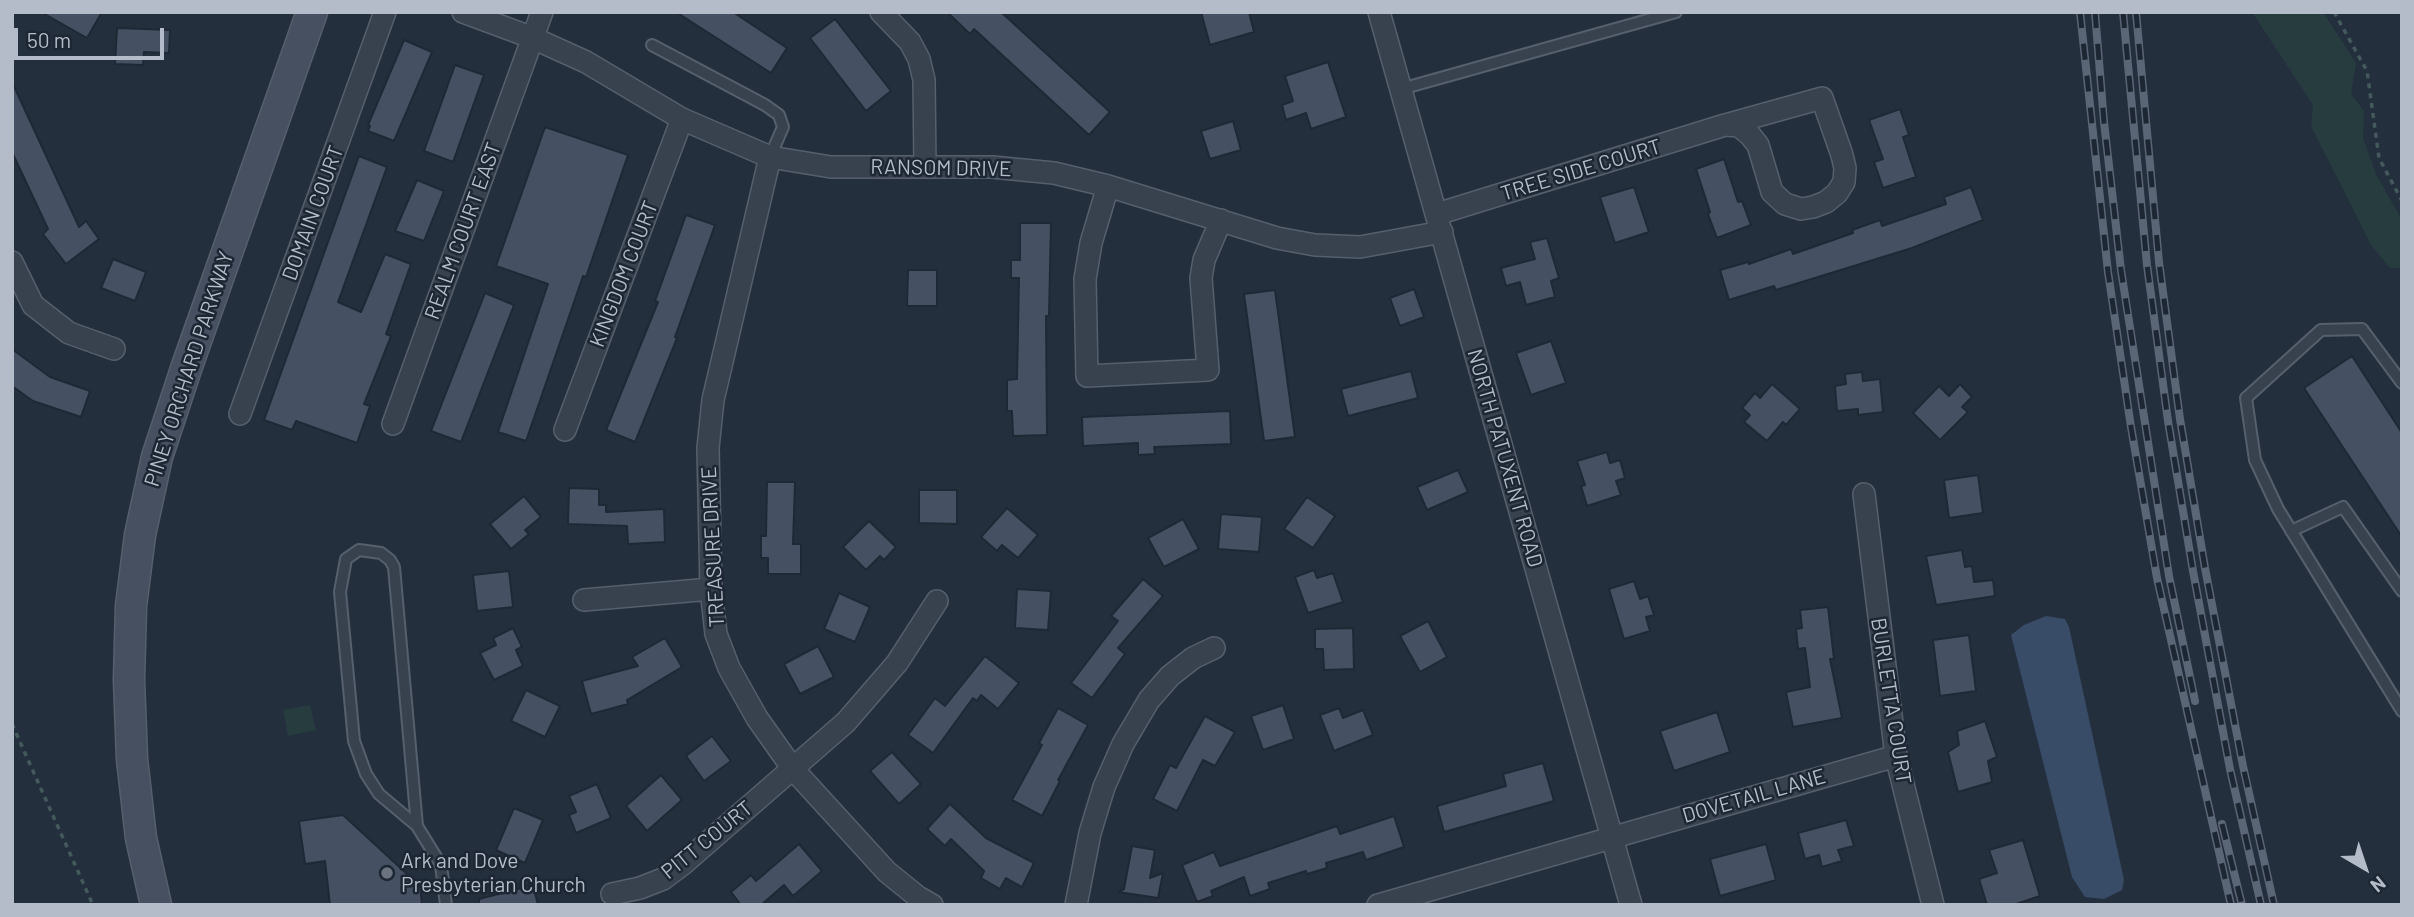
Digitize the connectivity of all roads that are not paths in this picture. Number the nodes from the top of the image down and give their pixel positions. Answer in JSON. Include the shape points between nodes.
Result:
{"nodes":[{"id":1,"x":312,"y":12,"type":"edge"},
{"id":2,"x":385,"y":12,"type":"edge"},
{"id":3,"x":463,"y":12,"type":"edge"},
{"id":4,"x":542,"y":12,"type":"edge"},
{"id":5,"x":881,"y":12,"type":"edge"},
{"id":6,"x":1379,"y":12,"type":"edge"},
{"id":7,"x":1676,"y":12,"type":"edge"},
{"id":8,"x":533,"y":38,"type":"junction"},
{"id":9,"x":652,"y":46,"type":"dead end"},
{"id":10,"x":1401,"y":89,"type":"junction"},
{"id":11,"x":682,"y":119,"type":"junction"},
{"id":12,"x":1725,"y":125,"type":"junction"},
{"id":13,"x":770,"y":158,"type":"junction"},
{"id":14,"x":925,"y":166,"type":"junction"},
{"id":15,"x":1108,"y":186,"type":"junction"},
{"id":16,"x":1222,"y":220,"type":"junction"},
{"id":17,"x":1439,"y":223,"type":"junction"},
{"id":18,"x":12,"y":262,"type":"edge"},
{"id":19,"x":114,"y":349,"type":"dead end"},
{"id":20,"x":2402,"y":383,"type":"edge"},
{"id":21,"x":240,"y":414,"type":"dead end"},
{"id":22,"x":393,"y":424,"type":"dead end"},
{"id":23,"x":565,"y":429,"type":"dead end"},
{"id":24,"x":1864,"y":494,"type":"dead end"},
{"id":25,"x":2291,"y":531,"type":"junction"},
{"id":26,"x":711,"y":589,"type":"junction"},
{"id":27,"x":2402,"y":591,"type":"edge"},
{"id":28,"x":584,"y":600,"type":"dead end"},
{"id":29,"x":937,"y":601,"type":"dead end"},
{"id":30,"x":1214,"y":648,"type":"dead end"},
{"id":31,"x":2402,"y":711,"type":"edge"},
{"id":32,"x":1896,"y":756,"type":"junction"},
{"id":33,"x":793,"y":769,"type":"junction"},
{"id":34,"x":417,"y":826,"type":"junction"},
{"id":35,"x":1611,"y":836,"type":"junction"},
{"id":36,"x":612,"y":894,"type":"dead end"},
{"id":37,"x":156,"y":905,"type":"edge"},
{"id":38,"x":446,"y":905,"type":"edge"},
{"id":39,"x":932,"y":905,"type":"edge"},
{"id":40,"x":1076,"y":905,"type":"edge"},
{"id":41,"x":1378,"y":905,"type":"edge"},
{"id":42,"x":1631,"y":905,"type":"edge"},
{"id":43,"x":1933,"y":905,"type":"edge"}],
"edges":[{"from":1,"to":37,"type":"main road","name":"PINEY ORCHARD PARKWAY","via":[[157,457],[140,535],[131,606],[132,759],[141,838]]},
{"from":2,"to":21,"type":"street","name":"DOMAIN COURT"},
{"from":3,"to":8,"type":"street","name":"RANSOM DRIVE"},
{"from":4,"to":8,"type":"street","name":"REALM COURT EAST"},
{"from":5,"to":14,"type":"street","via":[[910,42],[919,59],[924,80]]},
{"from":6,"to":10,"type":"street","name":"NORTH PATUXENT ROAD"},
{"from":7,"to":10,"type":"lane"},
{"from":8,"to":11,"type":"street","name":"RANSOM DRIVE","via":[[586,62]]},
{"from":8,"to":22,"type":"street","name":"REALM COURT EAST"},
{"from":9,"to":13,"type":"lane","via":[[779,115],[783,127]]},
{"from":10,"to":17,"type":"street","name":"NORTH PATUXENT ROAD"},
{"from":11,"to":13,"type":"street","name":"RANSOM DRIVE"},
{"from":11,"to":23,"type":"street","name":"KINGDOM COURT"},
{"from":12,"to":12,"type":"street","name":"TREE SIDE COURT","via":[[1739,126],[1758,145],[1772,192],[1785,204],[1813,207],[1837,193],[1843,182],[1842,155],[1822,98]]},
{"from":12,"to":17,"type":"street","name":"TREE SIDE COURT"},
{"from":13,"to":14,"type":"street","name":"RANSOM DRIVE","via":[[831,167]]},
{"from":13,"to":26,"type":"street","name":"TREASURE DRIVE","via":[[713,400],[708,448]]},
{"from":14,"to":15,"type":"street","name":"RANSOM DRIVE","via":[[1054,173]]},
{"from":15,"to":16,"type":"street","name":"RANSOM DRIVE"},
{"from":15,"to":16,"type":"street","via":[[1085,279],[1087,376],[1208,370],[1201,278]]},
{"from":16,"to":17,"type":"street","name":"RANSOM DRIVE","via":[[1278,238],[1360,247]]},
{"from":17,"to":35,"type":"street","name":"NORTH PATUXENT ROAD"},
{"from":18,"to":19,"type":"street","via":[[33,305],[69,334]]},
{"from":20,"to":25,"type":"lane","via":[[2362,329],[2321,330],[2246,398],[2255,460]]},
{"from":24,"to":32,"type":"street","name":"BURLETTA COURT"},
{"from":25,"to":27,"type":"lane","via":[[2343,507]]},
{"from":25,"to":31,"type":"lane"},
{"from":26,"to":28,"type":"street"},
{"from":26,"to":33,"type":"street","name":"TREASURE DRIVE","via":[[716,634],[729,668]]},
{"from":29,"to":33,"type":"street","name":"PITT COURT","via":[[873,693]]},
{"from":30,"to":40,"type":"street","via":[[1170,676],[1149,700],[1123,744],[1090,833]]},
{"from":32,"to":35,"type":"street","name":"DOVETAIL LANE"},
{"from":32,"to":43,"type":"street","name":"BURLETTA COURT"},
{"from":33,"to":36,"type":"street","name":"PITT COURT","via":[[663,879]]},
{"from":33,"to":39,"type":"street","name":"TREASURE DRIVE","via":[[887,872]]},
{"from":34,"to":34,"type":"lane","via":[[394,568],[381,553],[359,550],[346,559],[340,592],[354,741],[379,794]]},
{"from":34,"to":38,"type":"lane","via":[[441,864]]},
{"from":35,"to":41,"type":"street"},
{"from":35,"to":42,"type":"street","name":"NORTH PATUXENT ROAD"}]}
